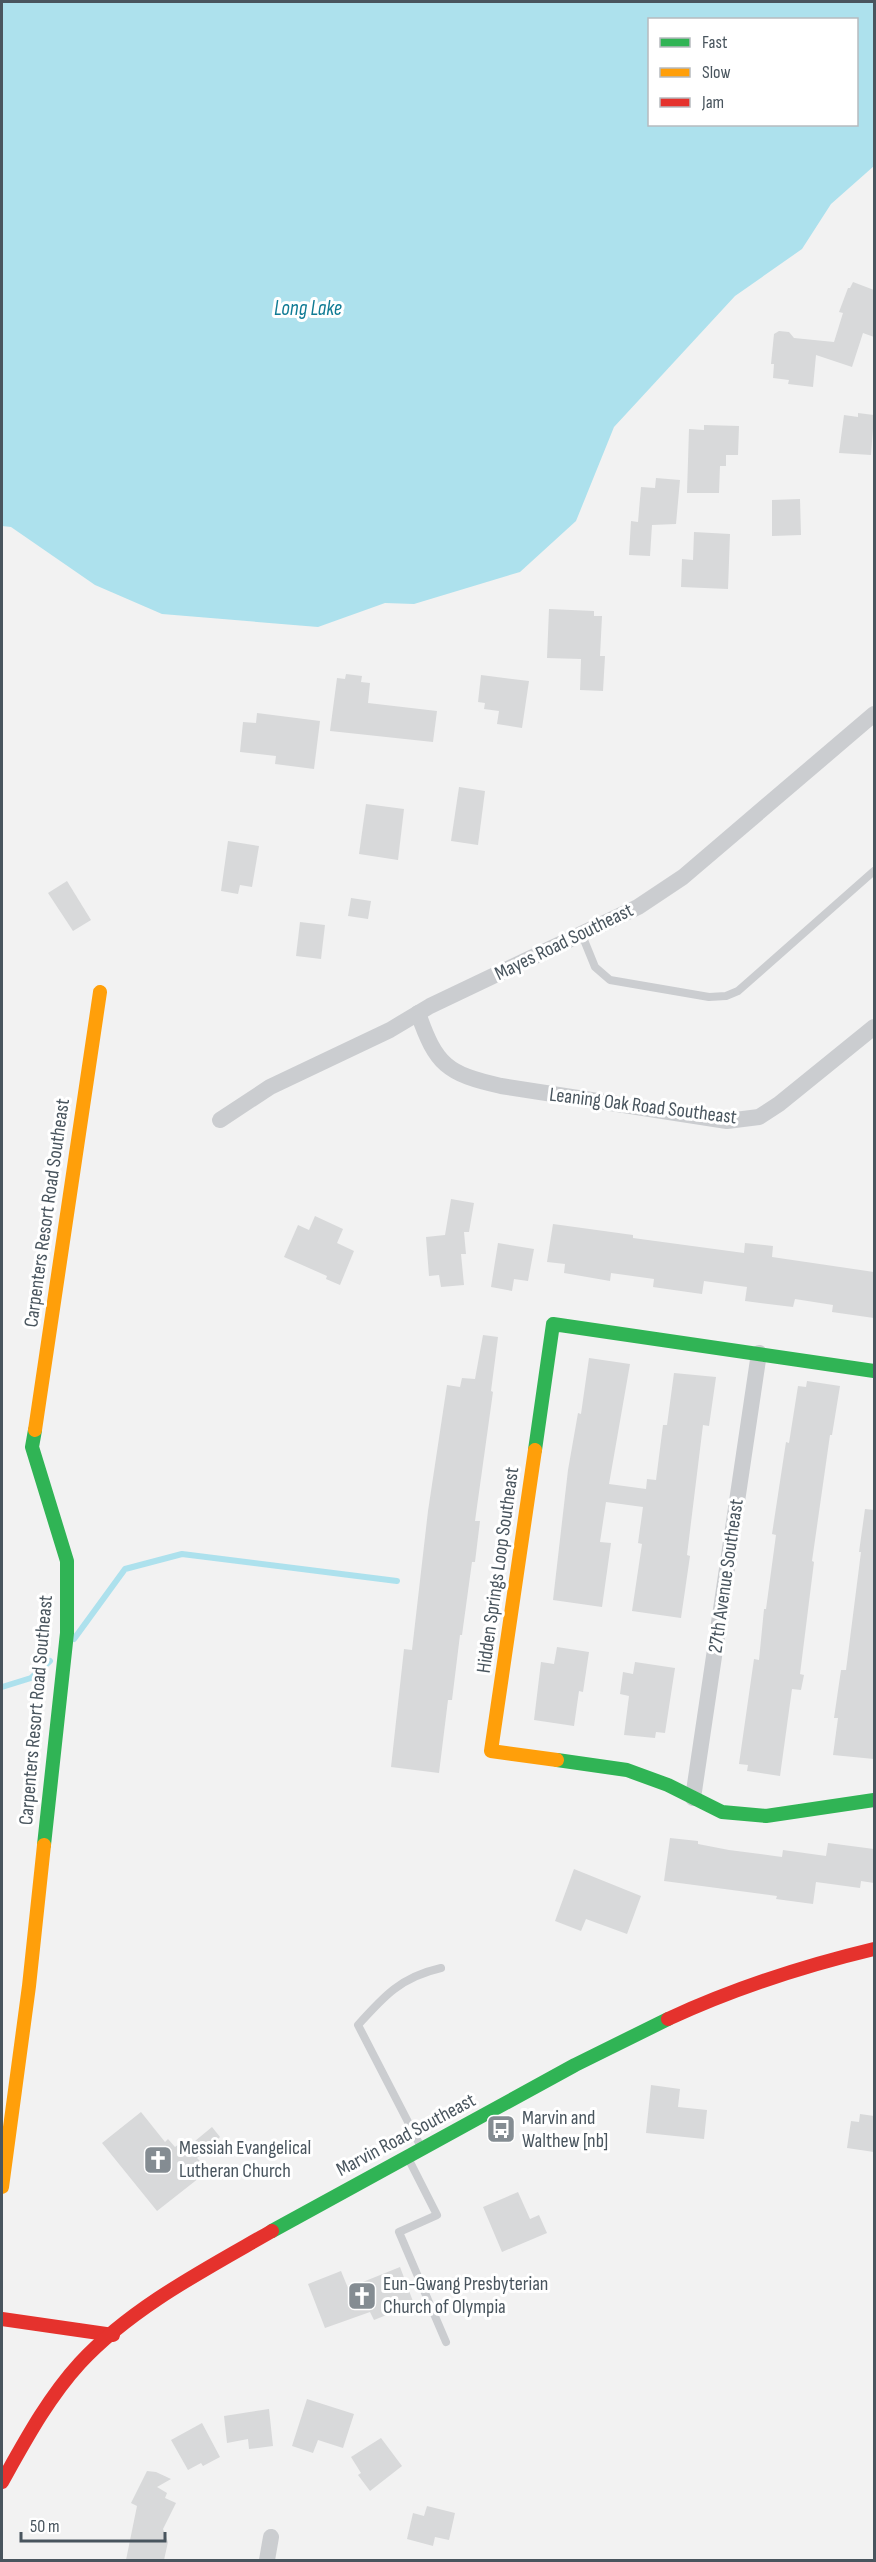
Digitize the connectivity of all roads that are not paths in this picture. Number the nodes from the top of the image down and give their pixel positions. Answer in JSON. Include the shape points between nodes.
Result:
{"nodes":[{"id":1,"x":874,"y":714,"type":"edge"},
{"id":2,"x":874,"y":871,"type":"edge"},
{"id":3,"x":582,"y":935,"type":"junction"},
{"id":4,"x":100,"y":992,"type":"dead end"},
{"id":5,"x":418,"y":1013,"type":"junction"},
{"id":6,"x":874,"y":1027,"type":"edge"},
{"id":7,"x":220,"y":1120,"type":"dead end"},
{"id":8,"x":759,"y":1353,"type":"junction"},
{"id":9,"x":874,"y":1371,"type":"edge"},
{"id":10,"x":693,"y":1798,"type":"junction"},
{"id":11,"x":874,"y":1800,"type":"edge"},
{"id":12,"x":874,"y":1949,"type":"edge"},
{"id":13,"x":441,"y":1968,"type":"dead end"},
{"id":14,"x":422,"y":2149,"type":"junction"},
{"id":15,"x":408,"y":2157,"type":"junction"},
{"id":16,"x":2,"y":2187,"type":"edge"},
{"id":17,"x":2,"y":2319,"type":"edge"},
{"id":18,"x":113,"y":2335,"type":"junction"},
{"id":19,"x":446,"y":2342,"type":"dead end"},
{"id":20,"x":2,"y":2482,"type":"edge"},
{"id":21,"x":271,"y":2537,"type":"dead end"},
{"id":22,"x":267,"y":2560,"type":"edge"}],
"edges":[{"from":1,"to":3,"type":"street","name":"Mayes Road Southeast","via":[[683,877],[638,907]]},
{"from":2,"to":3,"type":"lane","via":[[738,992],[726,996],[708,997],[610,980],[595,966]]},
{"from":3,"to":5,"type":"street","name":"Mayes Road Southeast"},
{"from":4,"to":16,"type":"street","name":"Carpenters Resort Road Southeast","via":[[32,1447],[67,1561],[67,1633],[29,1986]]},
{"from":5,"to":6,"type":"street","name":"Leaning Oak Road Southeast","via":[[436,1056],[468,1079],[727,1121],[759,1117]]},
{"from":5,"to":7,"type":"street","name":"Mayes Road Southeast","via":[[270,1087]]},
{"from":8,"to":9,"type":"street","name":"Hidden Springs Loop Southeast"},
{"from":8,"to":10,"type":"street","name":"27th Avenue Southeast"},
{"from":8,"to":10,"type":"street","name":"Hidden Springs Loop Southeast","via":[[553,1324],[491,1751],[627,1770]]},
{"from":10,"to":11,"type":"street","name":"Hidden Springs Loop Southeast","via":[[722,1812],[766,1816]]},
{"from":12,"to":14,"type":"street","name":"Marvin Road Southeast","via":[[789,1972],[698,2006]]},
{"from":13,"to":14,"type":"lane","via":[[422,1972],[393,1987],[358,2025]]},
{"from":14,"to":15,"type":"street","name":"Marvin Road Southeast"},
{"from":15,"to":18,"type":"street","name":"Marvin Road Southeast","via":[[169,2292]]},
{"from":15,"to":19,"type":"lane","via":[[436,2215],[399,2232]]},
{"from":17,"to":18,"type":"street"},
{"from":18,"to":20,"type":"street","name":"Marvin Road Southeast","via":[[94,2349],[39,2415]]},
{"from":21,"to":22,"type":"street"}]}
